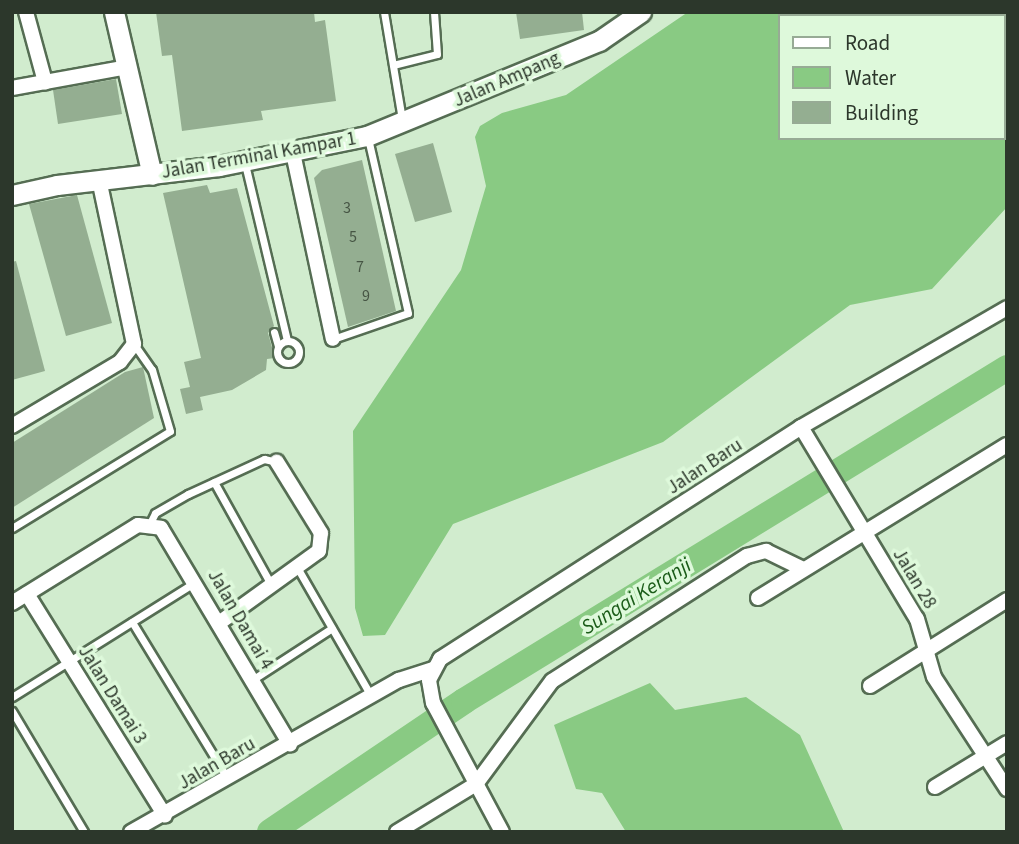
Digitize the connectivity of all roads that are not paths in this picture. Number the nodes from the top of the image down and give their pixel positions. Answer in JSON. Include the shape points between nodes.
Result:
{"nodes":[{"id":1,"x":26,"y":12,"type":"edge"},
{"id":2,"x":114,"y":12,"type":"edge"},
{"id":3,"x":384,"y":12,"type":"edge"},
{"id":4,"x":434,"y":12,"type":"edge"},
{"id":5,"x":641,"y":12,"type":"edge"},
{"id":6,"x":393,"y":65,"type":"junction"},
{"id":7,"x":127,"y":67,"type":"junction"},
{"id":8,"x":46,"y":82,"type":"junction"},
{"id":9,"x":12,"y":88,"type":"edge"},
{"id":10,"x":402,"y":124,"type":"junction"},
{"id":11,"x":367,"y":136,"type":"junction"},
{"id":12,"x":293,"y":153,"type":"junction"},
{"id":13,"x":245,"y":161,"type":"junction"},
{"id":14,"x":163,"y":176,"type":"junction"},
{"id":15,"x":99,"y":180,"type":"junction"},
{"id":16,"x":12,"y":195,"type":"edge"},
{"id":17,"x":1007,"y":308,"type":"edge"},
{"id":18,"x":274,"y":332,"type":"dead end"},
{"id":19,"x":333,"y":339,"type":"joint"},
{"id":20,"x":287,"y":340,"type":"junction"},
{"id":21,"x":134,"y":344,"type":"junction"},
{"id":22,"x":278,"y":346,"type":"junction"},
{"id":23,"x":12,"y":426,"type":"edge"},
{"id":24,"x":801,"y":427,"type":"junction"},
{"id":25,"x":1007,"y":445,"type":"edge"},
{"id":26,"x":277,"y":462,"type":"joint"},
{"id":27,"x":214,"y":482,"type":"junction"},
{"id":28,"x":149,"y":525,"type":"junction"},
{"id":29,"x":12,"y":528,"type":"edge"},
{"id":30,"x":863,"y":532,"type":"junction"},
{"id":31,"x":298,"y":569,"type":"junction"},
{"id":32,"x":803,"y":569,"type":"junction"},
{"id":33,"x":195,"y":582,"type":"junction"},
{"id":34,"x":272,"y":586,"type":"junction"},
{"id":35,"x":27,"y":594,"type":"junction"},
{"id":36,"x":758,"y":598,"type":"dead end"},
{"id":37,"x":1007,"y":600,"type":"edge"},
{"id":38,"x":12,"y":603,"type":"edge"},
{"id":39,"x":132,"y":622,"type":"junction"},
{"id":40,"x":219,"y":623,"type":"junction"},
{"id":41,"x":332,"y":628,"type":"junction"},
{"id":42,"x":925,"y":651,"type":"junction"},
{"id":43,"x":69,"y":663,"type":"junction"},
{"id":44,"x":433,"y":669,"type":"junction"},
{"id":45,"x":252,"y":680,"type":"junction"},
{"id":46,"x":870,"y":686,"type":"dead end"},
{"id":47,"x":12,"y":697,"type":"edge"},
{"id":48,"x":372,"y":697,"type":"junction"},
{"id":49,"x":12,"y":711,"type":"edge"},
{"id":50,"x":1007,"y":743,"type":"edge"},
{"id":51,"x":290,"y":744,"type":"junction"},
{"id":52,"x":984,"y":757,"type":"junction"},
{"id":53,"x":228,"y":779,"type":"junction"},
{"id":54,"x":476,"y":785,"type":"junction"},
{"id":55,"x":935,"y":787,"type":"dead end"},
{"id":56,"x":1007,"y":789,"type":"edge"},
{"id":57,"x":165,"y":816,"type":"junction"},
{"id":58,"x":85,"y":832,"type":"edge"},
{"id":59,"x":131,"y":832,"type":"edge"},
{"id":60,"x":397,"y":832,"type":"edge"},
{"id":61,"x":502,"y":832,"type":"edge"}],
"edges":[{"from":1,"to":8,"type":"street"},
{"from":2,"to":7,"type":"street"},
{"from":3,"to":6,"type":"lane"},
{"from":4,"to":6,"type":"lane","via":[[437,54]]},
{"from":5,"to":10,"type":"street","name":"Jalan Ampang","via":[[599,41]]},
{"from":6,"to":10,"type":"lane"},
{"from":7,"to":8,"type":"street"},
{"from":7,"to":14,"type":"street"},
{"from":8,"to":9,"type":"street"},
{"from":10,"to":11,"type":"street","name":"Jalan Ampang"},
{"from":11,"to":12,"type":"street","name":"Jalan Terminal Kampar 1"},
{"from":11,"to":19,"type":"lane","via":[[408,313]]},
{"from":12,"to":13,"type":"street","name":"Jalan Terminal Kampar 1"},
{"from":12,"to":19,"type":"street"},
{"from":13,"to":14,"type":"street","name":"Jalan Terminal Kampar 1"},
{"from":13,"to":20,"type":"lane"},
{"from":14,"to":15,"type":"street","name":"Jalan Terminal Kampar 1"},
{"from":15,"to":16,"type":"street","name":"Jalan Terminal Kampar 1"},
{"from":15,"to":21,"type":"street"},
{"from":17,"to":24,"type":"street","name":"Jalan Baru"},
{"from":18,"to":22,"type":"lane"},
{"from":20,"to":22,"type":"lane"},
{"from":20,"to":22,"type":"lane","via":[[299,348],[294,362],[280,360]]},
{"from":21,"to":23,"type":"street","via":[[120,362]]},
{"from":21,"to":29,"type":"lane","via":[[152,370],[170,431]]},
{"from":24,"to":30,"type":"street","name":"Jalan 28"},
{"from":24,"to":44,"type":"street","name":"Jalan Baru","via":[[440,659]]},
{"from":25,"to":30,"type":"street"},
{"from":26,"to":27,"type":"lane","via":[[264,459]]},
{"from":26,"to":31,"type":"street","via":[[321,533],[319,551]]},
{"from":27,"to":28,"type":"lane","via":[[155,513]]},
{"from":27,"to":34,"type":"lane"},
{"from":28,"to":33,"type":"street","name":"Jalan Damai 4","via":[[166,533]]},
{"from":28,"to":35,"type":"street","via":[[138,525]]},
{"from":30,"to":32,"type":"street"},
{"from":30,"to":42,"type":"street","name":"Jalan 28","via":[[917,619]]},
{"from":31,"to":34,"type":"street"},
{"from":31,"to":41,"type":"lane"},
{"from":32,"to":36,"type":"street"},
{"from":32,"to":54,"type":"street","via":[[766,551],[747,556],[552,681]]},
{"from":33,"to":39,"type":"lane"},
{"from":33,"to":40,"type":"street","name":"Jalan Damai 4"},
{"from":34,"to":40,"type":"street"},
{"from":35,"to":38,"type":"street"},
{"from":35,"to":43,"type":"street","name":"Jalan Damai 3"},
{"from":37,"to":42,"type":"street"},
{"from":39,"to":43,"type":"lane"},
{"from":39,"to":53,"type":"lane"},
{"from":40,"to":45,"type":"street","name":"Jalan Damai 4"},
{"from":41,"to":45,"type":"lane"},
{"from":41,"to":48,"type":"lane"},
{"from":42,"to":46,"type":"street"},
{"from":42,"to":52,"type":"street","name":"Jalan 28","via":[[933,677]]},
{"from":43,"to":47,"type":"lane"},
{"from":43,"to":57,"type":"street","name":"Jalan Damai 3"},
{"from":44,"to":48,"type":"street","name":"Jalan Baru"},
{"from":44,"to":54,"type":"street","via":[[433,703]]},
{"from":45,"to":51,"type":"street","name":"Jalan Damai 4"},
{"from":48,"to":51,"type":"street","name":"Jalan Baru"},
{"from":49,"to":58,"type":"lane"},
{"from":50,"to":52,"type":"street"},
{"from":51,"to":53,"type":"street","name":"Jalan Baru"},
{"from":52,"to":55,"type":"street"},
{"from":52,"to":56,"type":"street","name":"Jalan 28"},
{"from":53,"to":57,"type":"street","name":"Jalan Baru"},
{"from":54,"to":60,"type":"street"},
{"from":54,"to":61,"type":"street"},
{"from":57,"to":59,"type":"street","name":"Jalan Baru"}]}
